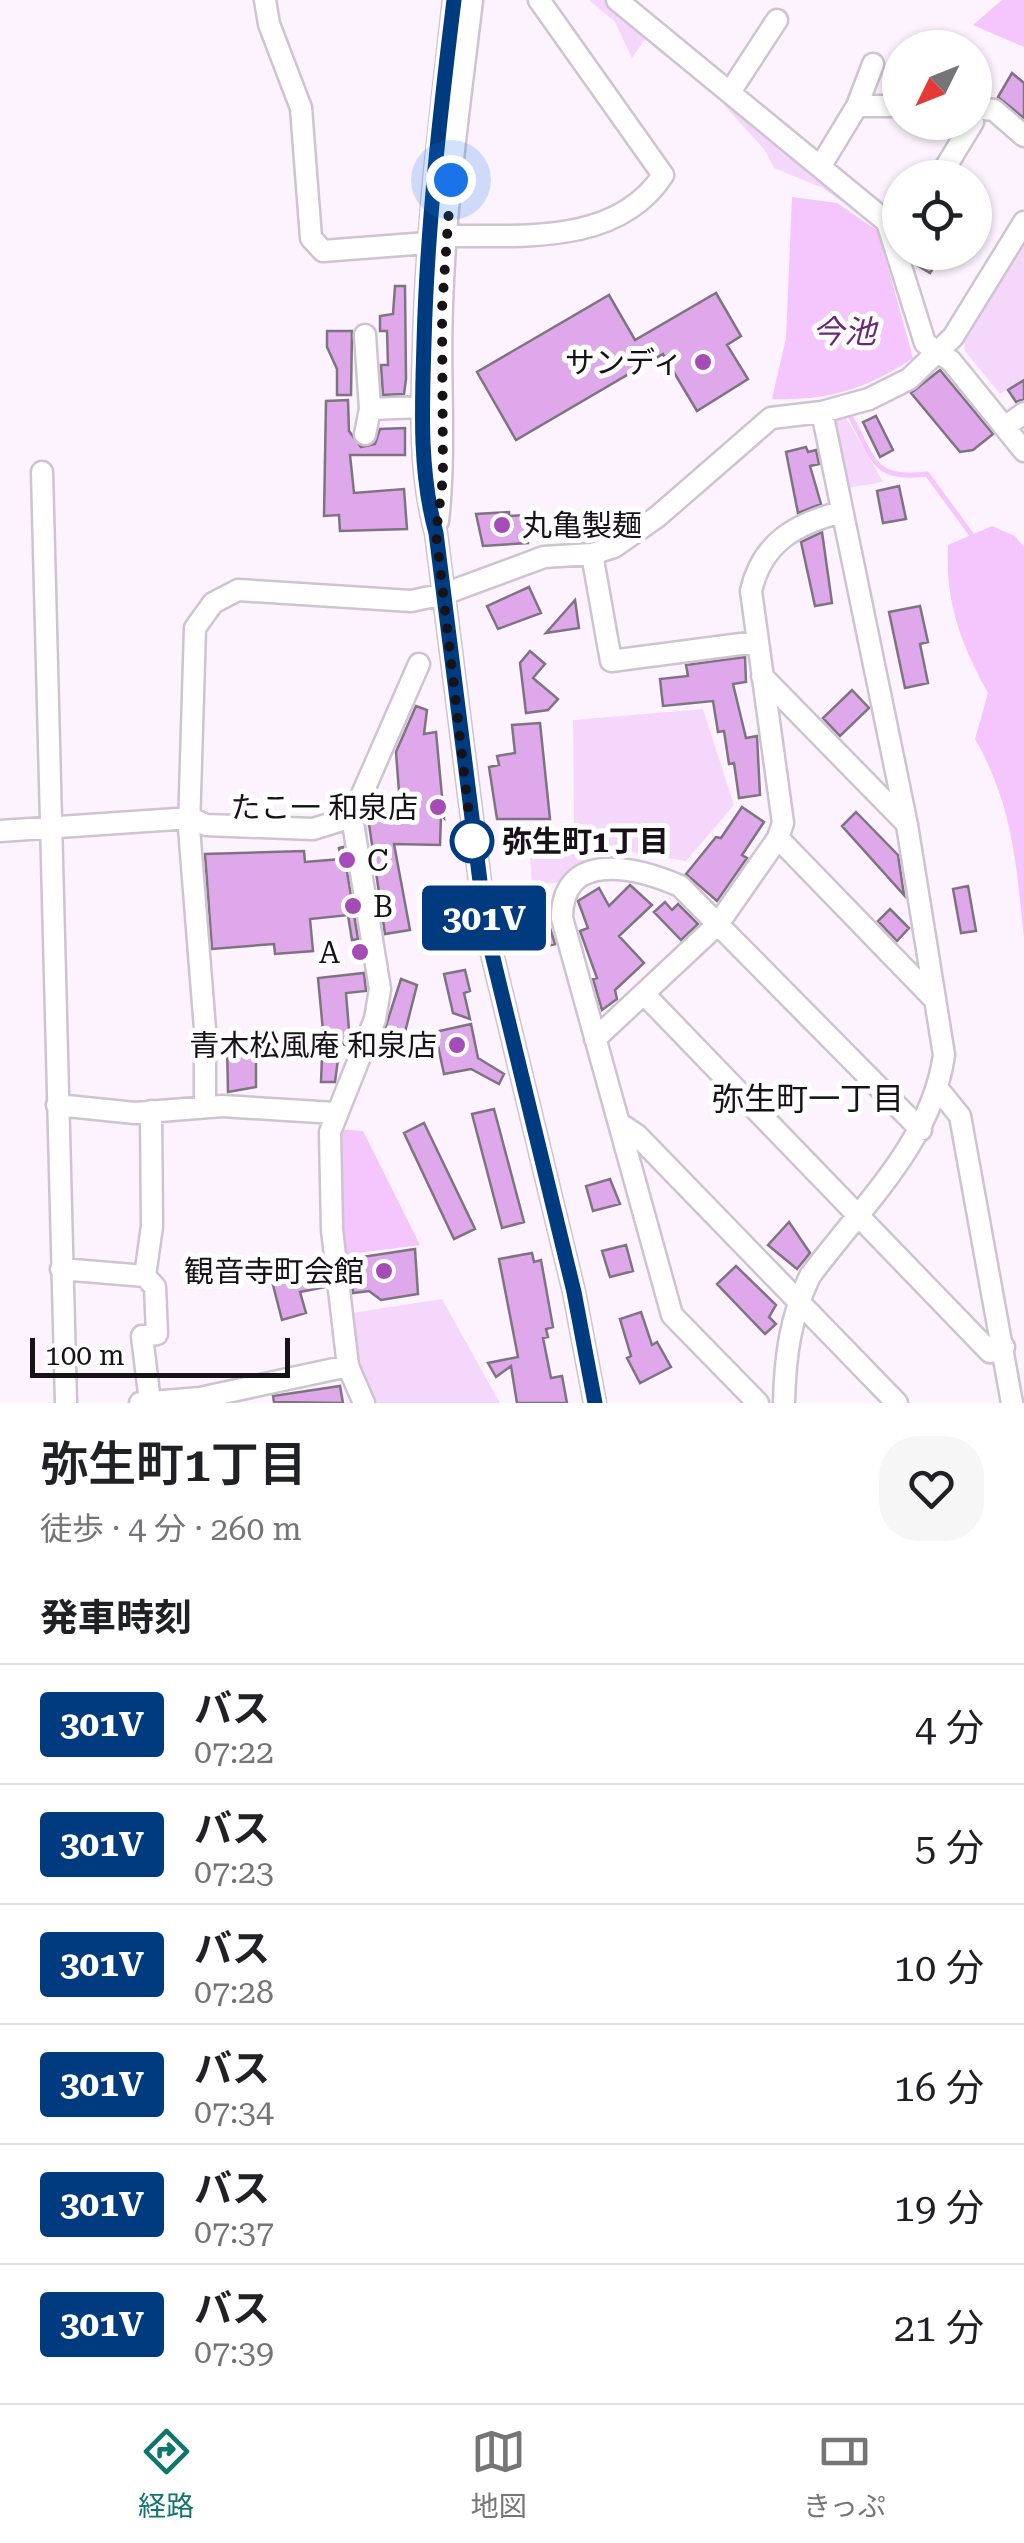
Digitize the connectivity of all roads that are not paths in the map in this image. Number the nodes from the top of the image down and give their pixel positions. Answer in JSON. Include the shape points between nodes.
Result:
{"nodes":[{"id":1,"x":265,"y":0,"type":"edge"},
{"id":2,"x":454,"y":0,"type":"edge"},
{"id":3,"x":472,"y":0,"type":"edge"},
{"id":4,"x":539,"y":0,"type":"edge"},
{"id":5,"x":617,"y":0,"type":"edge"},
{"id":6,"x":777,"y":20,"type":"dead end"},
{"id":7,"x":873,"y":64,"type":"dead end"},
{"id":8,"x":730,"y":92,"type":"junction"},
{"id":9,"x":857,"y":106,"type":"junction"},
{"id":10,"x":882,"y":106,"type":"edge"},
{"id":11,"x":992,"y":110,"type":"edge"},
{"id":12,"x":1024,"y":136,"type":"edge"},
{"id":13,"x":820,"y":167,"type":"junction"},
{"id":14,"x":882,"y":218,"type":"edge"},
{"id":15,"x":1024,"y":222,"type":"edge"},
{"id":16,"x":436,"y":240,"type":"junction"},
{"id":17,"x":904,"y":270,"type":"edge"},
{"id":18,"x":372,"y":346,"type":"dead end"},
{"id":19,"x":940,"y":352,"type":"junction"},
{"id":20,"x":422,"y":407,"type":"junction"},
{"id":21,"x":370,"y":409,"type":"junction"},
{"id":22,"x":822,"y":412,"type":"junction"},
{"id":23,"x":1024,"y":413,"type":"edge"},
{"id":24,"x":1005,"y":427,"type":"junction"},
{"id":25,"x":365,"y":434,"type":"dead end"},
{"id":26,"x":1024,"y":451,"type":"edge"},
{"id":27,"x":42,"y":472,"type":"dead end"},
{"id":28,"x":842,"y":512,"type":"junction"},
{"id":29,"x":436,"y":533,"type":"junction"},
{"id":30,"x":592,"y":554,"type":"junction"},
{"id":31,"x":444,"y":594,"type":"junction"},
{"id":32,"x":756,"y":642,"type":"junction"},
{"id":33,"x":419,"y":664,"type":"dead end"},
{"id":34,"x":762,"y":676,"type":"junction"},
{"id":35,"x":352,"y":816,"type":"junction"},
{"id":36,"x":191,"y":818,"type":"junction"},
{"id":37,"x":907,"y":824,"type":"junction"},
{"id":38,"x":48,"y":825,"type":"junction"},
{"id":39,"x":0,"y":831,"type":"edge"},
{"id":40,"x":778,"y":838,"type":"junction"},
{"id":41,"x":718,"y":924,"type":"junction"},
{"id":42,"x":645,"y":995,"type":"junction"},
{"id":43,"x":935,"y":1000,"type":"junction"},
{"id":44,"x":596,"y":1039,"type":"junction"},
{"id":45,"x":939,"y":1090,"type":"junction"},
{"id":46,"x":57,"y":1105,"type":"junction"},
{"id":47,"x":205,"y":1107,"type":"junction"},
{"id":48,"x":151,"y":1111,"type":"junction"},
{"id":49,"x":334,"y":1113,"type":"junction"},
{"id":50,"x":619,"y":1123,"type":"junction"},
{"id":51,"x":921,"y":1130,"type":"junction"},
{"id":52,"x":856,"y":1215,"type":"junction"},
{"id":53,"x":61,"y":1270,"type":"junction"},
{"id":54,"x":144,"y":1276,"type":"junction"},
{"id":55,"x":798,"y":1301,"type":"junction"},
{"id":56,"x":1004,"y":1347,"type":"junction"},
{"id":57,"x":348,"y":1366,"type":"junction"},
{"id":58,"x":151,"y":1402,"type":"edge"},
{"id":59,"x":66,"y":1403,"type":"edge"},
{"id":60,"x":364,"y":1403,"type":"edge"},
{"id":61,"x":595,"y":1403,"type":"edge"},
{"id":62,"x":758,"y":1403,"type":"edge"},
{"id":63,"x":784,"y":1403,"type":"edge"},
{"id":64,"x":898,"y":1403,"type":"edge"},
{"id":65,"x":1012,"y":1403,"type":"edge"}],
"edges":[{"from":1,"to":16,"type":"street","via":[[302,108],[311,238],[323,251]]},
{"from":2,"to":16,"type":"street"},
{"from":3,"to":16,"type":"street"},
{"from":4,"to":16,"type":"street","via":[[663,175],[636,206],[592,226]]},
{"from":5,"to":8,"type":"street"},
{"from":6,"to":8,"type":"street"},
{"from":7,"to":9,"type":"street"},
{"from":8,"to":13,"type":"street"},
{"from":9,"to":10,"type":"street"},
{"from":9,"to":13,"type":"street"},
{"from":11,"to":12,"type":"street"},
{"from":13,"to":14,"type":"street"},
{"from":15,"to":19,"type":"street"},
{"from":16,"to":20,"type":"street"},
{"from":16,"to":29,"type":"street","via":[[443,478]]},
{"from":17,"to":19,"type":"street","via":[[917,329]]},
{"from":18,"to":21,"type":"street"},
{"from":19,"to":22,"type":"street","via":[[890,390]]},
{"from":19,"to":24,"type":"street"},
{"from":20,"to":21,"type":"street"},
{"from":20,"to":29,"type":"street","via":[[427,500]]},
{"from":21,"to":25,"type":"street"},
{"from":22,"to":28,"type":"street"},
{"from":22,"to":30,"type":"street","via":[[771,418],[657,517]]},
{"from":23,"to":24,"type":"street"},
{"from":24,"to":26,"type":"street"},
{"from":27,"to":38,"type":"street"},
{"from":28,"to":32,"type":"street","via":[[790,529],[754,577]]},
{"from":28,"to":37,"type":"street"},
{"from":29,"to":31,"type":"street"},
{"from":30,"to":31,"type":"street","via":[[544,557]]},
{"from":30,"to":32,"type":"street","via":[[611,661]]},
{"from":31,"to":36,"type":"street","via":[[410,602],[238,590],[213,603],[195,628]]},
{"from":31,"to":61,"type":"street","via":[[486,929]]},
{"from":32,"to":34,"type":"street"},
{"from":33,"to":35,"type":"street"},
{"from":34,"to":37,"type":"street"},
{"from":34,"to":40,"type":"street","via":[[783,823]]},
{"from":35,"to":36,"type":"street","via":[[313,829],[206,825]]},
{"from":35,"to":49,"type":"street","via":[[380,989]]},
{"from":36,"to":38,"type":"street"},
{"from":36,"to":47,"type":"street"},
{"from":37,"to":43,"type":"street"},
{"from":38,"to":39,"type":"street"},
{"from":38,"to":46,"type":"street"},
{"from":40,"to":41,"type":"street"},
{"from":40,"to":43,"type":"street"},
{"from":41,"to":42,"type":"street"},
{"from":41,"to":44,"type":"street","via":[[680,886],[656,876],[594,869],[576,878],[562,896],[562,918]]},
{"from":41,"to":51,"type":"street"},
{"from":42,"to":44,"type":"street"},
{"from":42,"to":52,"type":"street"},
{"from":43,"to":45,"type":"street","via":[[944,1055]]},
{"from":44,"to":50,"type":"street"},
{"from":45,"to":51,"type":"street"},
{"from":45,"to":56,"type":"street","via":[[960,1116]]},
{"from":46,"to":48,"type":"street"},
{"from":46,"to":53,"type":"street"},
{"from":47,"to":48,"type":"street"},
{"from":47,"to":49,"type":"street"},
{"from":48,"to":54,"type":"street","via":[[152,1226]]},
{"from":49,"to":57,"type":"street","via":[[328,1156],[332,1230]]},
{"from":50,"to":55,"type":"street"},
{"from":50,"to":62,"type":"street","via":[[672,1315]]},
{"from":51,"to":52,"type":"street"},
{"from":52,"to":55,"type":"street"},
{"from":52,"to":56,"type":"street","via":[[990,1352]]},
{"from":53,"to":54,"type":"street"},
{"from":53,"to":59,"type":"street"},
{"from":54,"to":58,"type":"street","via":[[155,1287],[157,1334],[142,1336]]},
{"from":55,"to":63,"type":"street","via":[[785,1352]]},
{"from":55,"to":64,"type":"street"},
{"from":56,"to":65,"type":"street"},
{"from":57,"to":58,"type":"street"},
{"from":57,"to":60,"type":"street"}]}
